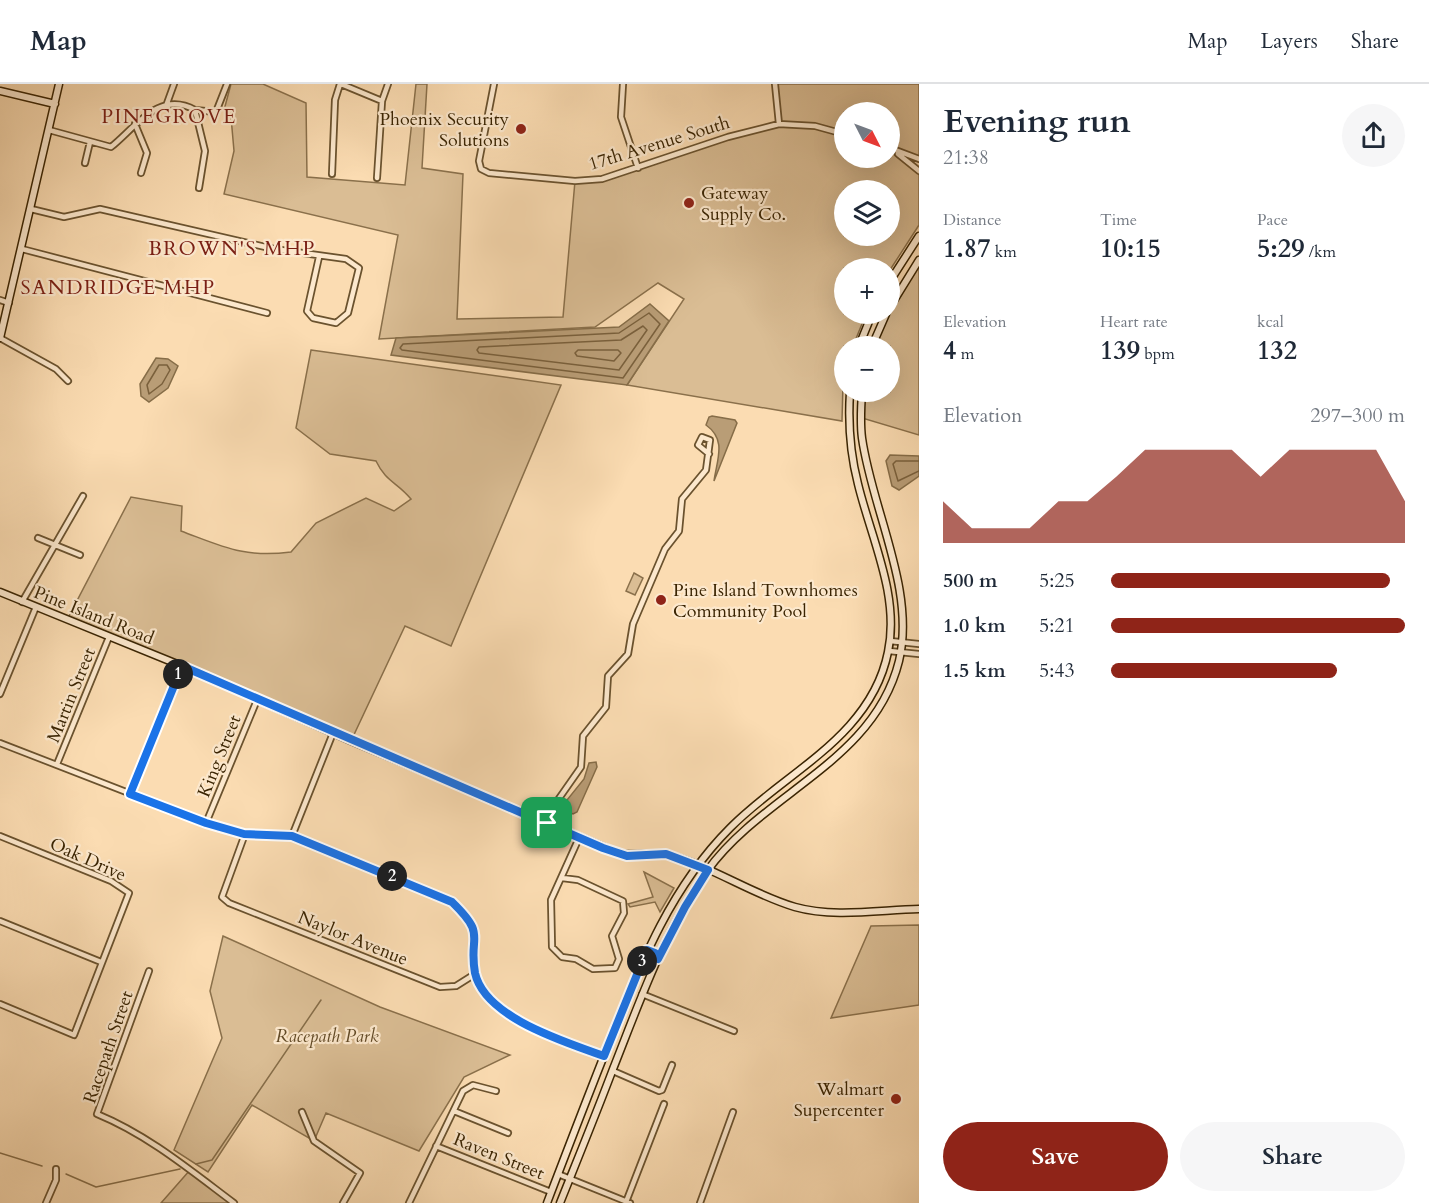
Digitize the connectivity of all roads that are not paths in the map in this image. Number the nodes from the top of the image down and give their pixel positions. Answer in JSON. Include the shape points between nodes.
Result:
{"nodes":[{"id":1,"x":59,"y":84,"type":"edge"},
{"id":2,"x":174,"y":84,"type":"edge"},
{"id":3,"x":227,"y":84,"type":"edge"},
{"id":4,"x":340,"y":84,"type":"edge"},
{"id":5,"x":388,"y":84,"type":"edge"},
{"id":6,"x":494,"y":84,"type":"edge"},
{"id":7,"x":624,"y":84,"type":"edge"},
{"id":8,"x":776,"y":84,"type":"edge"},
{"id":9,"x":0,"y":91,"type":"edge"},
{"id":10,"x":382,"y":101,"type":"junction"},
{"id":11,"x":55,"y":104,"type":"junction"},
{"id":12,"x":166,"y":106,"type":"junction"},
{"id":13,"x":195,"y":110,"type":"junction"},
{"id":14,"x":135,"y":124,"type":"junction"},
{"id":15,"x":779,"y":124,"type":"junction"},
{"id":16,"x":49,"y":130,"type":"junction"},
{"id":17,"x":834,"y":131,"type":"edge"},
{"id":18,"x":90,"y":142,"type":"junction"},
{"id":19,"x":900,"y":153,"type":"edge"},
{"id":20,"x":900,"y":155,"type":"edge"},
{"id":21,"x":919,"y":159,"type":"edge"},
{"id":22,"x":85,"y":163,"type":"dead end"},
{"id":23,"x":638,"y":168,"type":"junction"},
{"id":24,"x":919,"y":171,"type":"edge"},
{"id":25,"x":141,"y":173,"type":"dead end"},
{"id":26,"x":332,"y":174,"type":"dead end"},
{"id":27,"x":377,"y":178,"type":"dead end"},
{"id":28,"x":199,"y":188,"type":"dead end"},
{"id":29,"x":32,"y":209,"type":"junction"},
{"id":30,"x":919,"y":236,"type":"edge"},
{"id":31,"x":22,"y":249,"type":"junction"},
{"id":32,"x":319,"y":257,"type":"junction"},
{"id":33,"x":919,"y":260,"type":"edge"},
{"id":34,"x":900,"y":265,"type":"edge"},
{"id":35,"x":900,"y":291,"type":"edge"},
{"id":36,"x":0,"y":300,"type":"edge"},
{"id":37,"x":9,"y":303,"type":"junction"},
{"id":38,"x":267,"y":313,"type":"dead end"},
{"id":39,"x":0,"y":338,"type":"edge"},
{"id":40,"x":68,"y":381,"type":"dead end"},
{"id":41,"x":850,"y":402,"type":"edge"},
{"id":42,"x":862,"y":402,"type":"edge"},
{"id":43,"x":709,"y":454,"type":"dead end"},
{"id":44,"x":83,"y":496,"type":"dead end"},
{"id":45,"x":38,"y":538,"type":"dead end"},
{"id":46,"x":55,"y":545,"type":"junction"},
{"id":47,"x":80,"y":555,"type":"dead end"},
{"id":48,"x":0,"y":592,"type":"edge"},
{"id":49,"x":22,"y":602,"type":"junction"},
{"id":50,"x":36,"y":607,"type":"junction"},
{"id":51,"x":110,"y":637,"type":"junction"},
{"id":52,"x":890,"y":641,"type":"junction"},
{"id":53,"x":902,"y":642,"type":"junction"},
{"id":54,"x":919,"y":644,"type":"edge"},
{"id":55,"x":889,"y":651,"type":"junction"},
{"id":56,"x":900,"y":652,"type":"junction"},
{"id":57,"x":919,"y":654,"type":"edge"},
{"id":58,"x":182,"y":666,"type":"junction"},
{"id":59,"x":0,"y":694,"type":"edge"},
{"id":60,"x":257,"y":700,"type":"junction"},
{"id":61,"x":333,"y":733,"type":"junction"},
{"id":62,"x":0,"y":743,"type":"edge"},
{"id":63,"x":57,"y":764,"type":"junction"},
{"id":64,"x":130,"y":794,"type":"junction"},
{"id":65,"x":206,"y":823,"type":"junction"},
{"id":66,"x":547,"y":823,"type":"junction"},
{"id":67,"x":244,"y":834,"type":"junction"},
{"id":68,"x":0,"y":836,"type":"edge"},
{"id":69,"x":292,"y":836,"type":"junction"},
{"id":70,"x":579,"y":838,"type":"junction"},
{"id":71,"x":697,"y":866,"type":"junction"},
{"id":72,"x":708,"y":870,"type":"junction"},
{"id":73,"x":562,"y":878,"type":"junction"},
{"id":74,"x":919,"y":909,"type":"edge"},
{"id":75,"x":0,"y":921,"type":"edge"},
{"id":76,"x":647,"y":950,"type":"junction"},
{"id":77,"x":658,"y":959,"type":"junction"},
{"id":78,"x":101,"y":962,"type":"junction"},
{"id":79,"x":149,"y":971,"type":"dead end"},
{"id":80,"x":476,"y":974,"type":"junction"},
{"id":81,"x":642,"y":994,"type":"junction"},
{"id":82,"x":0,"y":1004,"type":"edge"},
{"id":83,"x":734,"y":1031,"type":"dead end"},
{"id":84,"x":604,"y":1056,"type":"junction"},
{"id":85,"x":672,"y":1065,"type":"dead end"},
{"id":86,"x":613,"y":1071,"type":"junction"},
{"id":87,"x":496,"y":1091,"type":"dead end"},
{"id":88,"x":664,"y":1104,"type":"dead end"},
{"id":89,"x":454,"y":1111,"type":"junction"},
{"id":90,"x":302,"y":1112,"type":"dead end"},
{"id":91,"x":733,"y":1112,"type":"dead end"},
{"id":92,"x":508,"y":1133,"type":"dead end"},
{"id":93,"x":436,"y":1146,"type":"junction"},
{"id":94,"x":56,"y":1169,"type":"dead end"},
{"id":95,"x":558,"y":1174,"type":"junction"},
{"id":96,"x":570,"y":1180,"type":"junction"},
{"id":97,"x":551,"y":1192,"type":"junction"},
{"id":98,"x":411,"y":1202,"type":"edge"},
{"id":99,"x":628,"y":1202,"type":"edge"},
{"id":100,"x":46,"y":1203,"type":"edge"},
{"id":101,"x":234,"y":1203,"type":"edge"},
{"id":102,"x":343,"y":1203,"type":"edge"},
{"id":103,"x":547,"y":1203,"type":"edge"},
{"id":104,"x":560,"y":1203,"type":"edge"},
{"id":105,"x":699,"y":1203,"type":"edge"}],
"edges":[{"from":1,"to":11,"type":"main road"},
{"from":2,"to":12,"type":"street"},
{"from":3,"to":13,"type":"street","via":[[216,112]]},
{"from":4,"to":10,"type":"street"},
{"from":4,"to":26,"type":"street","via":[[335,100]]},
{"from":5,"to":10,"type":"street"},
{"from":6,"to":23,"type":"street","name":"17th Avenue South","via":[[479,161],[482,169],[489,173],[575,181],[602,179]]},
{"from":7,"to":23,"type":"street","via":[[621,117]]},
{"from":8,"to":15,"type":"street"},
{"from":9,"to":11,"type":"main road"},
{"from":10,"to":27,"type":"street"},
{"from":11,"to":16,"type":"main road"},
{"from":12,"to":13,"type":"street"},
{"from":12,"to":14,"type":"street","via":[[151,111]]},
{"from":13,"to":28,"type":"street","via":[[205,151]]},
{"from":14,"to":18,"type":"street","via":[[111,147]]},
{"from":14,"to":25,"type":"street","via":[[147,153]]},
{"from":15,"to":17,"type":"street","name":"17th Avenue South"},
{"from":15,"to":23,"type":"street","name":"17th Avenue South"},
{"from":16,"to":18,"type":"street"},
{"from":16,"to":29,"type":"main road"},
{"from":18,"to":22,"type":"street"},
{"from":19,"to":21,"type":"street"},
{"from":20,"to":24,"type":"street"},
{"from":29,"to":31,"type":"main road"},
{"from":29,"to":32,"type":"street","via":[[64,217],[100,209]]},
{"from":30,"to":34,"type":"main road"},
{"from":31,"to":37,"type":"main road"},
{"from":31,"to":38,"type":"street"},
{"from":32,"to":32,"type":"street","via":[[346,259],[358,268],[348,313],[336,323],[313,318],[307,311]]},
{"from":33,"to":35,"type":"main road"},
{"from":36,"to":37,"type":"street"},
{"from":37,"to":39,"type":"main road"},
{"from":39,"to":40,"type":"street","via":[[56,369]]},
{"from":41,"to":52,"type":"main road","via":[[849,440],[887,589]]},
{"from":42,"to":53,"type":"main road","via":[[862,438],[901,597]]},
{"from":43,"to":66,"type":"street","via":[[703,477],[682,499],[679,531],[665,549],[633,624],[628,654],[608,676],[606,707],[585,732],[581,767],[553,807]]},
{"from":44,"to":46,"type":"street"},
{"from":45,"to":46,"type":"street"},
{"from":46,"to":47,"type":"street"},
{"from":46,"to":49,"type":"street"},
{"from":48,"to":49,"type":"main road","name":"Pine Island Road"},
{"from":49,"to":50,"type":"main road","name":"Pine Island Road"},
{"from":50,"to":51,"type":"main road","name":"Pine Island Road"},
{"from":50,"to":59,"type":"street"},
{"from":51,"to":58,"type":"main road","name":"Pine Island Road"},
{"from":51,"to":63,"type":"street","name":"Martin Street"},
{"from":52,"to":53,"type":"street"},
{"from":52,"to":55,"type":"main road"},
{"from":53,"to":54,"type":"street"},
{"from":53,"to":56,"type":"main road"},
{"from":55,"to":56,"type":"street"},
{"from":55,"to":71,"type":"main road","via":[[876,689],[856,720],[747,812]]},
{"from":56,"to":57,"type":"street"},
{"from":56,"to":72,"type":"main road","via":[[882,707],[861,735],[745,830]]},
{"from":58,"to":60,"type":"main road","name":"Pine Island Road"},
{"from":58,"to":64,"type":"street"},
{"from":60,"to":61,"type":"main road","name":"Pine Island Road"},
{"from":60,"to":65,"type":"street","name":"King Street"},
{"from":61,"to":66,"type":"main road","name":"Pine Island Road"},
{"from":61,"to":69,"type":"street"},
{"from":62,"to":63,"type":"street"},
{"from":63,"to":64,"type":"street"},
{"from":64,"to":65,"type":"street"},
{"from":65,"to":67,"type":"street"},
{"from":66,"to":70,"type":"main road","name":"Pine Island Road"},
{"from":67,"to":69,"type":"street"},
{"from":67,"to":80,"type":"street","name":"Naylor Avenue","via":[[222,897],[230,903],[440,987],[456,986]]},
{"from":68,"to":78,"type":"street","name":"Oak Drive","via":[[111,881],[129,893]]},
{"from":69,"to":80,"type":"street","via":[[452,902],[470,919],[475,931]]},
{"from":70,"to":71,"type":"main road","name":"Pine Island Road","via":[[618,854],[666,854]]},
{"from":70,"to":73,"type":"street"},
{"from":71,"to":72,"type":"main road","name":"Pine Island Road"},
{"from":71,"to":76,"type":"main road"},
{"from":72,"to":74,"type":"main road","name":"Pine Island Road","via":[[807,910]]},
{"from":72,"to":77,"type":"main road"},
{"from":73,"to":73,"type":"street","via":[[549,912],[555,953],[593,969],[615,968],[619,959],[612,936],[624,913],[623,901],[578,880]]},
{"from":75,"to":78,"type":"street"},
{"from":76,"to":77,"type":"main road"},
{"from":76,"to":84,"type":"main road"},
{"from":77,"to":81,"type":"main road"},
{"from":78,"to":82,"type":"street","via":[[74,1035]]},
{"from":79,"to":101,"type":"street","name":"Racepath Street","via":[[97,1114],[172,1155]]},
{"from":80,"to":84,"type":"street","via":[[489,998],[513,1020]]},
{"from":81,"to":83,"type":"street"},
{"from":81,"to":86,"type":"main road"},
{"from":84,"to":95,"type":"main road"},
{"from":85,"to":86,"type":"street","via":[[659,1091]]},
{"from":86,"to":96,"type":"main road"},
{"from":87,"to":89,"type":"street","via":[[470,1086]]},
{"from":88,"to":99,"type":"street"},
{"from":89,"to":92,"type":"street"},
{"from":89,"to":93,"type":"street"},
{"from":90,"to":102,"type":"street","via":[[314,1141],[360,1173]]},
{"from":91,"to":105,"type":"street"},
{"from":93,"to":97,"type":"street","name":"Raven Street"},
{"from":93,"to":98,"type":"street"},
{"from":94,"to":100,"type":"street","via":[[56,1180]]},
{"from":95,"to":96,"type":"street"},
{"from":95,"to":97,"type":"main road"},
{"from":96,"to":99,"type":"street"},
{"from":96,"to":104,"type":"main road"},
{"from":97,"to":103,"type":"main road"}]}
